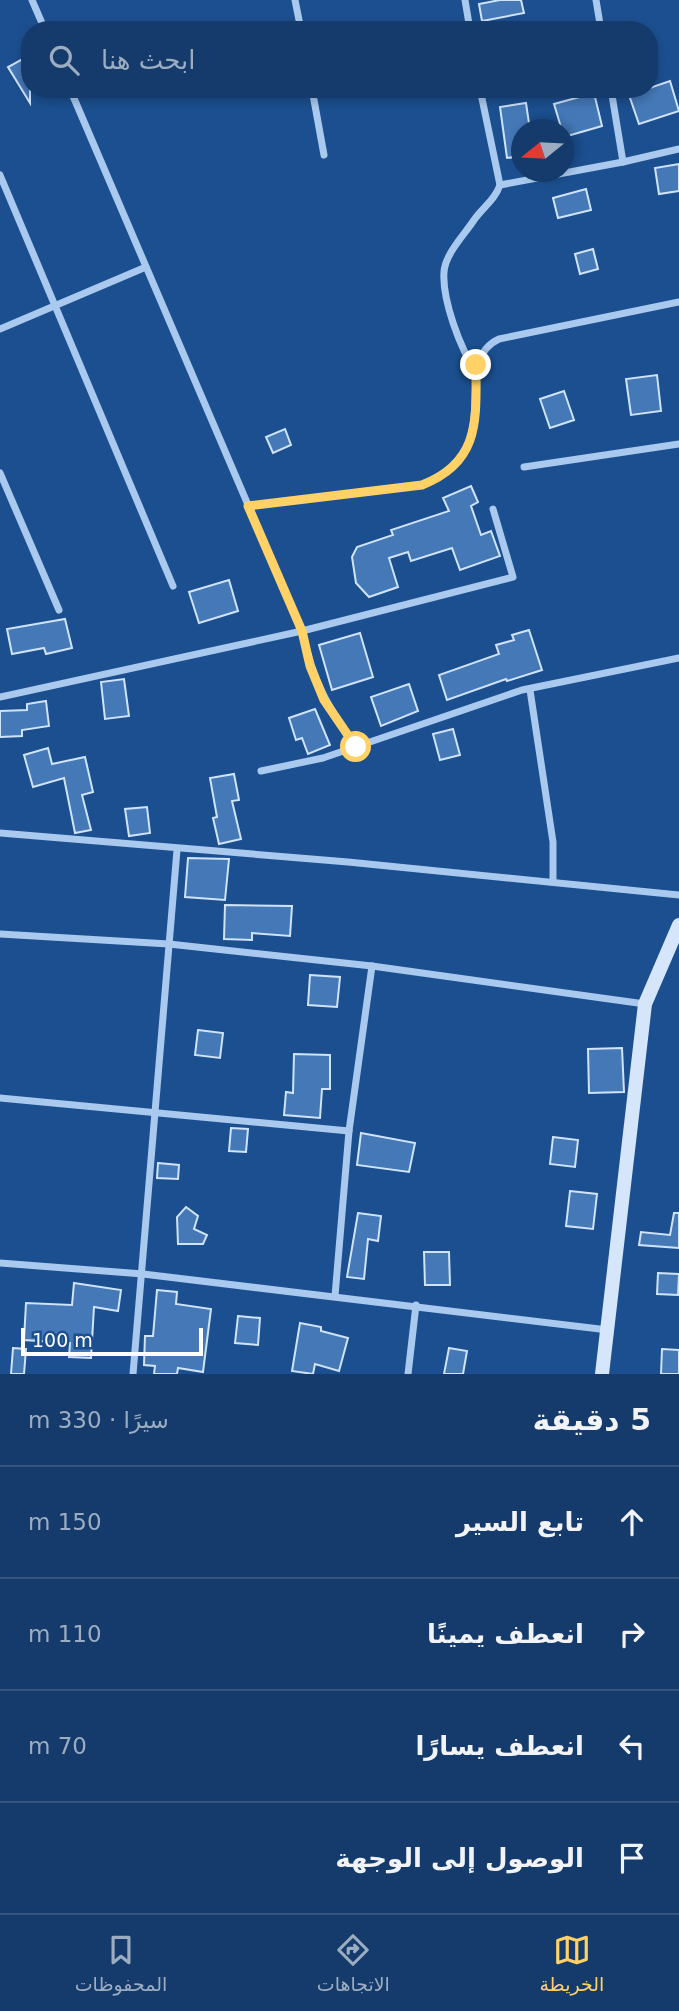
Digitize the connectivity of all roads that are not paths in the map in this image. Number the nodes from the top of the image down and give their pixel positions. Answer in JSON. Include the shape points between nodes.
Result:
{"nodes":[{"id":1,"x":32,"y":0,"type":"edge"},
{"id":2,"x":295,"y":0,"type":"edge"},
{"id":3,"x":465,"y":0,"type":"edge"},
{"id":4,"x":596,"y":0,"type":"edge"},
{"id":5,"x":41,"y":21,"type":"edge"},
{"id":6,"x":299,"y":21,"type":"edge"},
{"id":7,"x":468,"y":21,"type":"edge"},
{"id":8,"x":600,"y":21,"type":"edge"},
{"id":9,"x":75,"y":98,"type":"edge"},
{"id":10,"x":314,"y":98,"type":"edge"},
{"id":11,"x":482,"y":98,"type":"edge"},
{"id":12,"x":612,"y":98,"type":"edge"},
{"id":13,"x":679,"y":149,"type":"edge"},
{"id":14,"x":324,"y":155,"type":"dead end"},
{"id":15,"x":623,"y":162,"type":"junction"},
{"id":16,"x":0,"y":175,"type":"edge"},
{"id":17,"x":500,"y":185,"type":"junction"},
{"id":18,"x":146,"y":267,"type":"junction"},
{"id":19,"x":679,"y":302,"type":"edge"},
{"id":20,"x":56,"y":305,"type":"junction"},
{"id":21,"x":0,"y":329,"type":"edge"},
{"id":22,"x":476,"y":371,"type":"junction"},
{"id":23,"x":679,"y":444,"type":"edge"},
{"id":24,"x":524,"y":467,"type":"dead end"},
{"id":25,"x":0,"y":473,"type":"edge"},
{"id":26,"x":248,"y":506,"type":"junction"},
{"id":27,"x":493,"y":509,"type":"dead end"},
{"id":28,"x":173,"y":586,"type":"dead end"},
{"id":29,"x":59,"y":610,"type":"dead end"},
{"id":30,"x":302,"y":631,"type":"junction"},
{"id":31,"x":679,"y":658,"type":"edge"},
{"id":32,"x":530,"y":690,"type":"junction"},
{"id":33,"x":0,"y":697,"type":"edge"},
{"id":34,"x":356,"y":747,"type":"junction"},
{"id":35,"x":261,"y":771,"type":"dead end"},
{"id":36,"x":0,"y":833,"type":"edge"},
{"id":37,"x":177,"y":850,"type":"junction"},
{"id":38,"x":553,"y":881,"type":"junction"},
{"id":39,"x":679,"y":895,"type":"edge"},
{"id":40,"x":679,"y":925,"type":"edge"},
{"id":41,"x":0,"y":933,"type":"edge"},
{"id":42,"x":169,"y":944,"type":"junction"},
{"id":43,"x":372,"y":966,"type":"junction"},
{"id":44,"x":645,"y":1004,"type":"junction"},
{"id":45,"x":0,"y":1098,"type":"edge"},
{"id":46,"x":156,"y":1111,"type":"junction"},
{"id":47,"x":349,"y":1131,"type":"junction"},
{"id":48,"x":0,"y":1263,"type":"edge"},
{"id":49,"x":143,"y":1274,"type":"junction"},
{"id":50,"x":335,"y":1296,"type":"junction"},
{"id":51,"x":416,"y":1305,"type":"junction"},
{"id":52,"x":608,"y":1330,"type":"junction"},
{"id":53,"x":133,"y":1374,"type":"edge"},
{"id":54,"x":408,"y":1374,"type":"edge"},
{"id":55,"x":602,"y":1374,"type":"edge"}],
"edges":[{"from":1,"to":5,"type":"street"},
{"from":2,"to":6,"type":"street"},
{"from":3,"to":7,"type":"street"},
{"from":4,"to":8,"type":"street"},
{"from":9,"to":18,"type":"street"},
{"from":10,"to":14,"type":"street"},
{"from":11,"to":17,"type":"street"},
{"from":12,"to":15,"type":"street"},
{"from":13,"to":15,"type":"street"},
{"from":15,"to":17,"type":"street"},
{"from":16,"to":20,"type":"street"},
{"from":17,"to":22,"type":"street","via":[[444,272],[454,326]]},
{"from":18,"to":20,"type":"street"},
{"from":18,"to":26,"type":"street"},
{"from":19,"to":22,"type":"street","via":[[499,339],[487,344]]},
{"from":20,"to":21,"type":"street"},
{"from":20,"to":28,"type":"street"},
{"from":22,"to":26,"type":"street","via":[[474,428],[463,455],[443,477],[422,485]]},
{"from":23,"to":24,"type":"street"},
{"from":25,"to":29,"type":"street"},
{"from":26,"to":30,"type":"street"},
{"from":27,"to":30,"type":"street","via":[[513,577]]},
{"from":30,"to":33,"type":"street"},
{"from":30,"to":34,"type":"street","via":[[324,700]]},
{"from":31,"to":32,"type":"street"},
{"from":32,"to":34,"type":"street"},
{"from":32,"to":38,"type":"street","via":[[553,842]]},
{"from":34,"to":35,"type":"street"},
{"from":36,"to":37,"type":"street"},
{"from":37,"to":38,"type":"street"},
{"from":37,"to":42,"type":"street"},
{"from":38,"to":39,"type":"street"},
{"from":40,"to":44,"type":"street"},
{"from":41,"to":42,"type":"street"},
{"from":42,"to":43,"type":"street"},
{"from":42,"to":46,"type":"street"},
{"from":43,"to":44,"type":"street"},
{"from":43,"to":47,"type":"street"},
{"from":44,"to":52,"type":"street"},
{"from":45,"to":46,"type":"street"},
{"from":46,"to":47,"type":"street"},
{"from":46,"to":49,"type":"street"},
{"from":47,"to":50,"type":"street"},
{"from":48,"to":49,"type":"street"},
{"from":49,"to":50,"type":"street"},
{"from":49,"to":53,"type":"street"},
{"from":50,"to":51,"type":"street"},
{"from":51,"to":52,"type":"street"},
{"from":51,"to":54,"type":"street"},
{"from":52,"to":55,"type":"street"}]}
